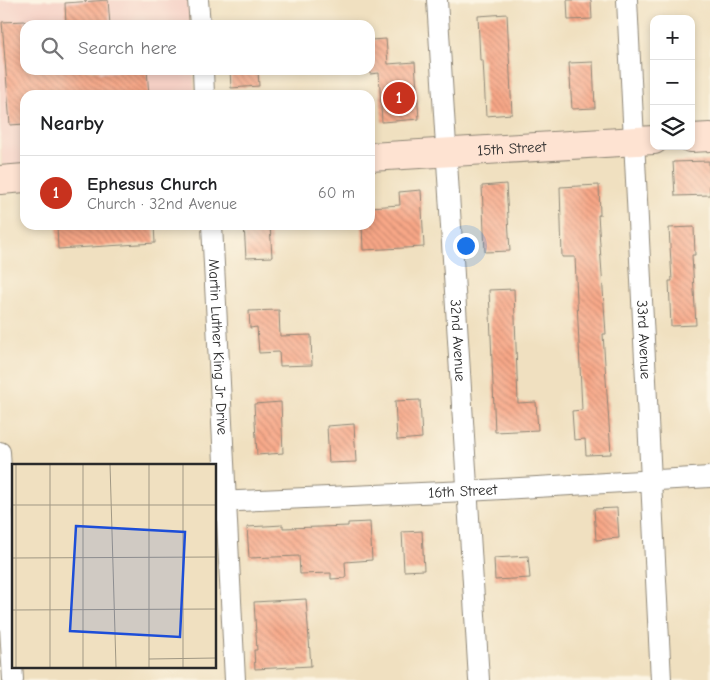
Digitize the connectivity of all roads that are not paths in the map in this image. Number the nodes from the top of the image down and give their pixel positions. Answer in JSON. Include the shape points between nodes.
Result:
{"nodes":[{"id":1,"x":198,"y":0,"type":"edge"},
{"id":2,"x":437,"y":0,"type":"edge"},
{"id":3,"x":626,"y":0,"type":"edge"},
{"id":4,"x":200,"y":20,"type":"edge"},
{"id":5,"x":203,"y":75,"type":"edge"},
{"id":6,"x":204,"y":90,"type":"edge"},
{"id":7,"x":710,"y":137,"type":"edge"},
{"id":8,"x":695,"y":138,"type":"edge"},
{"id":9,"x":644,"y":140,"type":"edge"},
{"id":10,"x":447,"y":152,"type":"junction"},
{"id":11,"x":375,"y":156,"type":"edge"},
{"id":12,"x":20,"y":178,"type":"edge"},
{"id":13,"x":0,"y":180,"type":"edge"},
{"id":14,"x":212,"y":230,"type":"edge"},
{"id":15,"x":0,"y":452,"type":"edge"},
{"id":16,"x":710,"y":477,"type":"edge"},
{"id":17,"x":650,"y":481,"type":"junction"},
{"id":18,"x":467,"y":491,"type":"junction"},
{"id":19,"x":220,"y":502,"type":"edge"},
{"id":20,"x":6,"y":514,"type":"edge"},
{"id":21,"x":12,"y":680,"type":"edge"},
{"id":22,"x":235,"y":680,"type":"edge"},
{"id":23,"x":478,"y":680,"type":"edge"},
{"id":24,"x":661,"y":680,"type":"edge"}],
"edges":[{"from":1,"to":4,"type":"street"},
{"from":2,"to":10,"type":"street","name":"32nd Avenue"},
{"from":3,"to":9,"type":"street","name":"33rd Avenue"},
{"from":5,"to":6,"type":"street"},
{"from":7,"to":8,"type":"street"},
{"from":9,"to":10,"type":"street","name":"15th Street"},
{"from":9,"to":17,"type":"street","name":"33rd Avenue"},
{"from":10,"to":11,"type":"street","name":"15th Street"},
{"from":10,"to":18,"type":"street","name":"32nd Avenue"},
{"from":12,"to":13,"type":"street"},
{"from":14,"to":19,"type":"street","name":"Martin Luther King Jr Drive"},
{"from":15,"to":20,"type":"street"},
{"from":16,"to":17,"type":"street","name":"16th Street"},
{"from":17,"to":18,"type":"street","name":"16th Street"},
{"from":17,"to":24,"type":"street","name":"33rd Avenue"},
{"from":18,"to":19,"type":"street","name":"16th Street"},
{"from":18,"to":23,"type":"street","name":"32nd Avenue"},
{"from":19,"to":22,"type":"street","name":"Martin Luther King Jr Drive"},
{"from":20,"to":21,"type":"street"}]}
